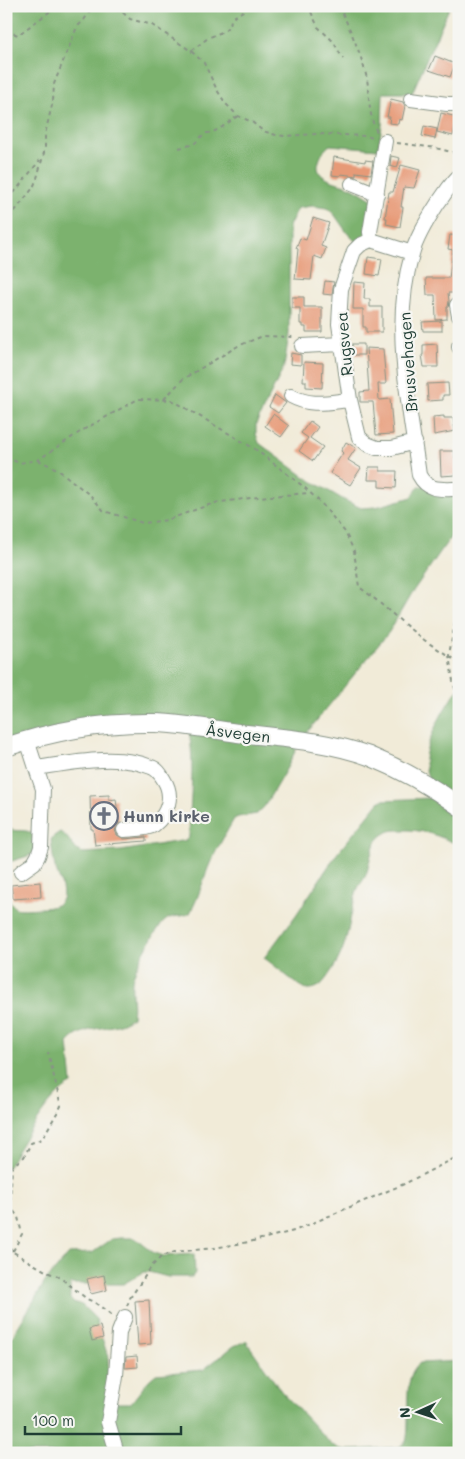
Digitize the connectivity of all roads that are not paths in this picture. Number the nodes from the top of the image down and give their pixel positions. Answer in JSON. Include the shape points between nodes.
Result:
{"nodes":[{"id":1,"x":411,"y":99,"type":"dead end"},
{"id":2,"x":459,"y":104,"type":"edge"},
{"id":3,"x":385,"y":141,"type":"road end"},
{"id":4,"x":459,"y":176,"type":"edge"},
{"id":5,"x":352,"y":184,"type":"dead end"},
{"id":6,"x":377,"y":194,"type":"junction"},
{"id":7,"x":371,"y":240,"type":"junction"},
{"id":8,"x":412,"y":253,"type":"junction"},
{"id":9,"x":341,"y":344,"type":"junction"},
{"id":10,"x":306,"y":346,"type":"road end"},
{"id":11,"x":291,"y":396,"type":"dead end"},
{"id":12,"x":350,"y":400,"type":"junction"},
{"id":13,"x":415,"y":442,"type":"junction"},
{"id":14,"x":459,"y":489,"type":"edge"},
{"id":15,"x":27,"y":740,"type":"junction"},
{"id":16,"x":6,"y":747,"type":"edge"},
{"id":17,"x":36,"y":768,"type":"junction"},
{"id":18,"x":459,"y":806,"type":"edge"},
{"id":19,"x":124,"y":830,"type":"dead end"},
{"id":20,"x":21,"y":872,"type":"dead end"},
{"id":21,"x":125,"y":1317,"type":"road end"},
{"id":22,"x":118,"y":1453,"type":"edge"}],
"edges":[{"from":1,"to":2,"type":"street"},
{"from":3,"to":6,"type":"street"},
{"from":4,"to":8,"type":"street","name":"Brusvehagen","via":[[431,214]]},
{"from":5,"to":6,"type":"street"},
{"from":6,"to":7,"type":"street"},
{"from":7,"to":8,"type":"street"},
{"from":7,"to":9,"type":"street","name":"Rugsvea","via":[[354,251],[341,289]]},
{"from":8,"to":13,"type":"street","name":"Brusvehagen","via":[[402,328]]},
{"from":9,"to":10,"type":"street"},
{"from":9,"to":12,"type":"street","name":"Rugsvea"},
{"from":11,"to":12,"type":"street","name":"Rugsvea","via":[[313,403]]},
{"from":12,"to":13,"type":"street","name":"Rugsvea","via":[[359,437],[367,444],[392,448]]},
{"from":13,"to":14,"type":"street","name":"Brusvehagen","via":[[423,483],[429,487]]},
{"from":15,"to":16,"type":"main road","name":"Åsvegen"},
{"from":15,"to":17,"type":"street"},
{"from":15,"to":18,"type":"main road","name":"Åsvegen","via":[[98,725],[149,723],[287,739],[368,756],[407,773]]},
{"from":17,"to":19,"type":"street","via":[[116,760],[154,768],[169,791],[166,810],[153,826]]},
{"from":17,"to":20,"type":"street","via":[[43,789],[41,847],[34,863]]},
{"from":21,"to":22,"type":"street","via":[[120,1332],[108,1422]]}]}
